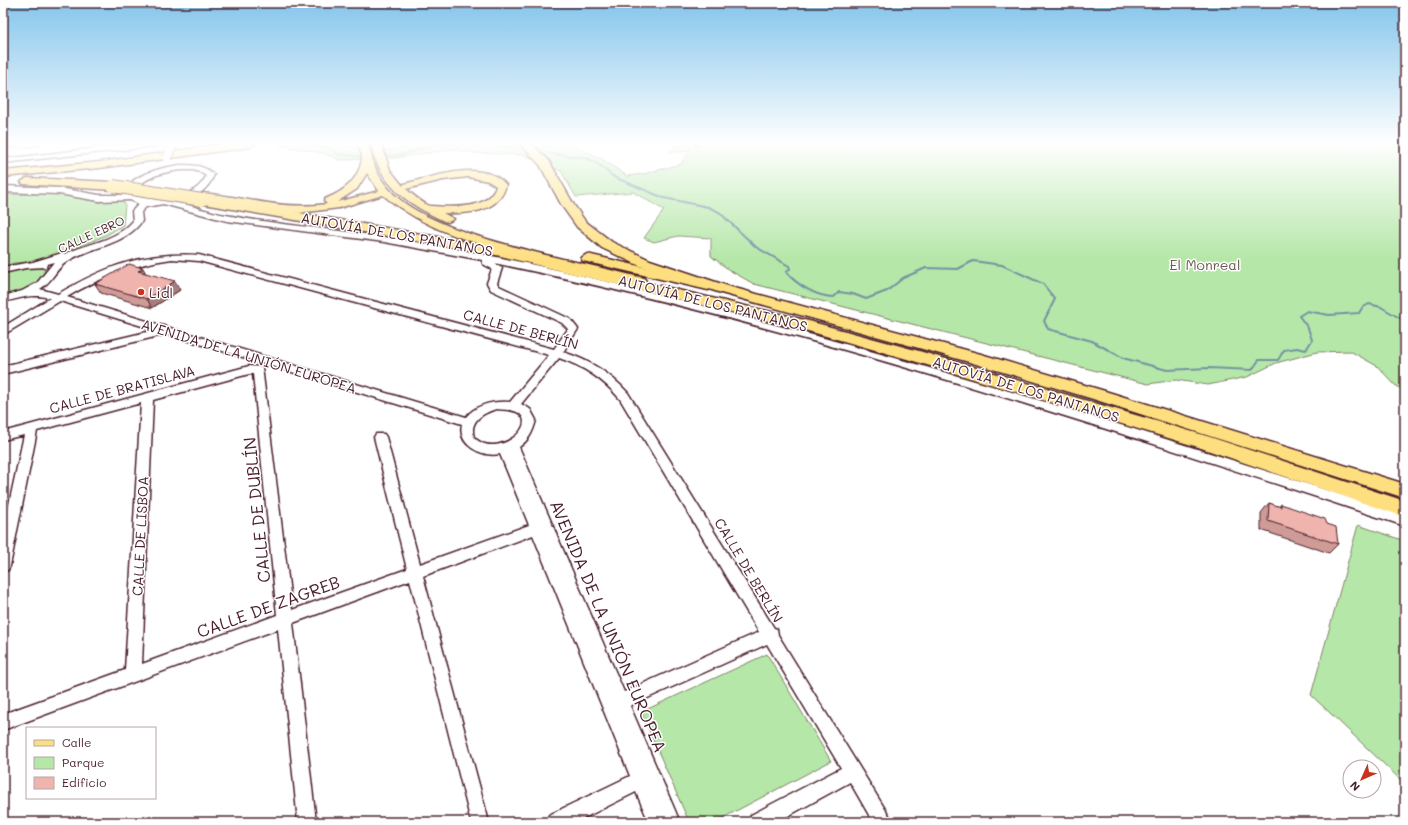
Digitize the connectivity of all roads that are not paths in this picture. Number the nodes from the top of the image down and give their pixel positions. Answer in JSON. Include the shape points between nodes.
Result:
{"nodes":[{"id":1,"x":55,"y":182,"type":"edge"},
{"id":2,"x":137,"y":182,"type":"edge"},
{"id":3,"x":208,"y":182,"type":"edge"},
{"id":4,"x":358,"y":182,"type":"edge"},
{"id":5,"x":378,"y":182,"type":"edge"},
{"id":6,"x":395,"y":182,"type":"edge"},
{"id":7,"x":429,"y":182,"type":"edge"},
{"id":8,"x":498,"y":182,"type":"edge"},
{"id":9,"x":555,"y":182,"type":"edge"},
{"id":10,"x":206,"y":185,"type":"junction"},
{"id":11,"x":3,"y":189,"type":"edge"},
{"id":12,"x":408,"y":191,"type":"junction"},
{"id":13,"x":378,"y":194,"type":"dead end"},
{"id":14,"x":187,"y":196,"type":"junction"},
{"id":15,"x":134,"y":199,"type":"junction"},
{"id":16,"x":152,"y":202,"type":"junction"},
{"id":17,"x":165,"y":202,"type":"junction"},
{"id":18,"x":440,"y":250,"type":"junction"},
{"id":19,"x":36,"y":264,"type":"junction"},
{"id":20,"x":3,"y":270,"type":"edge"},
{"id":21,"x":50,"y":271,"type":"junction"},
{"id":22,"x":566,"y":276,"type":"junction"},
{"id":23,"x":45,"y":282,"type":"junction"},
{"id":24,"x":726,"y":290,"type":"junction"},
{"id":25,"x":29,"y":292,"type":"junction"},
{"id":26,"x":63,"y":296,"type":"junction"},
{"id":27,"x":3,"y":299,"type":"edge"},
{"id":28,"x":736,"y":308,"type":"junction"},
{"id":29,"x":167,"y":331,"type":"junction"},
{"id":30,"x":3,"y":332,"type":"edge"},
{"id":31,"x":559,"y":354,"type":"junction"},
{"id":32,"x":272,"y":363,"type":"joint"},
{"id":33,"x":255,"y":367,"type":"junction"},
{"id":34,"x":3,"y":370,"type":"edge"},
{"id":35,"x":147,"y":398,"type":"junction"},
{"id":36,"x":516,"y":407,"type":"junction"},
{"id":37,"x":471,"y":419,"type":"junction"},
{"id":38,"x":31,"y":429,"type":"junction"},
{"id":39,"x":3,"y":436,"type":"edge"},
{"id":40,"x":380,"y":437,"type":"dead end"},
{"id":41,"x":508,"y":446,"type":"junction"},
{"id":42,"x":1405,"y":491,"type":"edge"},
{"id":43,"x":1405,"y":509,"type":"edge"},
{"id":44,"x":1405,"y":521,"type":"edge"},
{"id":45,"x":541,"y":527,"type":"junction"},
{"id":46,"x":3,"y":566,"type":"edge"},
{"id":47,"x":415,"y":573,"type":"junction"},
{"id":48,"x":285,"y":620,"type":"junction"},
{"id":49,"x":771,"y":634,"type":"junction"},
{"id":50,"x":133,"y":674,"type":"junction"},
{"id":51,"x":620,"y":702,"type":"junction"},
{"id":52,"x":3,"y":722,"type":"edge"},
{"id":53,"x":853,"y":771,"type":"junction"},
{"id":54,"x":646,"y":778,"type":"junction"},
{"id":55,"x":307,"y":822,"type":"edge"},
{"id":56,"x":480,"y":822,"type":"edge"},
{"id":57,"x":556,"y":822,"type":"edge"},
{"id":58,"x":658,"y":822,"type":"edge"},
{"id":59,"x":671,"y":822,"type":"edge"},
{"id":60,"x":758,"y":822,"type":"edge"},
{"id":61,"x":884,"y":822,"type":"edge"}],
"edges":[{"from":1,"to":28,"type":"highway","name":"AUTOVÍA DE LOS PANTANOS","bridge":true,"via":[[113,186],[465,245]]},
{"from":2,"to":15,"type":"street","name":"CALLE EBRO","via":[[129,193]]},
{"from":3,"to":10,"type":"street"},
{"from":4,"to":10,"type":"main road","via":[[332,200],[309,205],[277,204],[219,194],[209,190]]},
{"from":5,"to":28,"type":"main road","via":[[395,200],[425,219],[471,239]]},
{"from":6,"to":12,"type":"main road"},
{"from":7,"to":12,"type":"main road"},
{"from":8,"to":12,"type":"main road","via":[[501,185],[501,192],[497,198],[477,208],[463,210],[436,208]]},
{"from":9,"to":24,"type":"highway","name":"AUTOVÍA DE LOS PANTANOS","via":[[581,224],[606,244],[644,263]]},
{"from":10,"to":14,"type":"street"},
{"from":11,"to":15,"type":"street","via":[[59,191],[99,198]]},
{"from":12,"to":24,"type":"main road","via":[[435,213],[498,236]]},
{"from":13,"to":14,"type":"main road","via":[[323,208],[294,210],[209,196]]},
{"from":14,"to":17,"type":"street"},
{"from":15,"to":16,"type":"street"},
{"from":15,"to":19,"type":"street","name":"CALLE EBRO","via":[[129,212],[130,220],[125,228]]},
{"from":16,"to":17,"type":"street"},
{"from":16,"to":21,"type":"street","name":"CALLE EBRO","via":[[136,211],[138,221],[128,231],[66,257]]},
{"from":17,"to":18,"type":"street","via":[[225,217]]},
{"from":18,"to":22,"type":"street"},
{"from":18,"to":31,"type":"street","via":[[495,265],[498,268],[492,283],[495,288],[569,323],[573,332]]},
{"from":19,"to":20,"type":"street","name":"CALLE EBRO"},
{"from":19,"to":21,"type":"street","via":[[43,265]]},
{"from":21,"to":23,"type":"street"},
{"from":22,"to":31,"type":"street","via":[[522,269],[506,273],[499,279],[504,288],[577,323],[578,333]]},
{"from":22,"to":44,"type":"street","via":[[900,361],[1179,447]]},
{"from":23,"to":25,"type":"street"},
{"from":23,"to":26,"type":"street","name":"AVENIDA DE LA UNIÓN EUROPEA","via":[[47,287]]},
{"from":24,"to":42,"type":"highway","name":"AUTOVÍA DE LOS PANTANOS","via":[[975,358]]},
{"from":25,"to":26,"type":"street","name":"AVENIDA DE LA UNIÓN EUROPEA"},
{"from":25,"to":27,"type":"street"},
{"from":26,"to":29,"type":"street","name":"AVENIDA DE LA UNIÓN EUROPEA"},
{"from":26,"to":30,"type":"street","name":"CALLE DE BERLÍN"},
{"from":26,"to":31,"type":"street","name":"CALLE DE BERLÍN","via":[[127,264],[164,256],[190,257]]},
{"from":26,"to":37,"type":"street","name":"AVENIDA DE LA UNIÓN EUROPEA"},
{"from":28,"to":43,"type":"highway","name":"AUTOVÍA DE LOS PANTANOS","via":[[1013,384],[1204,442]]},
{"from":29,"to":33,"type":"street","name":"AVENIDA DE LA UNIÓN EUROPEA"},
{"from":29,"to":34,"type":"street"},
{"from":31,"to":36,"type":"street"},
{"from":31,"to":49,"type":"street","name":"CALLE DE BERLÍN","via":[[579,360],[596,370],[612,382],[624,396]]},
{"from":32,"to":33,"type":"street","name":"CALLE DE BRATISLAVA"},
{"from":32,"to":37,"type":"street","name":"AVENIDA DE LA UNIÓN EUROPEA"},
{"from":33,"to":35,"type":"street","name":"CALLE DE BRATISLAVA"},
{"from":33,"to":48,"type":"street","name":"CALLE DE DUBLÍN"},
{"from":35,"to":38,"type":"street","name":"CALLE DE BRATISLAVA"},
{"from":35,"to":50,"type":"street","name":"CALLE DE LISBOA"},
{"from":36,"to":37,"type":"street","via":[[496,405],[486,408]]},
{"from":36,"to":41,"type":"street","via":[[529,416],[529,430],[524,437]]},
{"from":37,"to":41,"type":"street","via":[[466,433],[475,445],[484,449]]},
{"from":38,"to":39,"type":"street","name":"CALLE DE BRATISLAVA"},
{"from":38,"to":46,"type":"street"},
{"from":40,"to":47,"type":"street"},
{"from":41,"to":45,"type":"street","name":"AVENIDA DE LA UNIÓN EUROPEA"},
{"from":45,"to":47,"type":"street","name":"CALLE DE ZAGREB"},
{"from":45,"to":51,"type":"street","name":"AVENIDA DE LA UNIÓN EUROPEA"},
{"from":45,"to":54,"type":"street","name":"AVENIDA DE LA UNIÓN EUROPEA"},
{"from":47,"to":48,"type":"street","name":"CALLE DE ZAGREB"},
{"from":47,"to":56,"type":"street"},
{"from":48,"to":50,"type":"street","name":"CALLE DE ZAGREB"},
{"from":48,"to":55,"type":"street","name":"CALLE DE DUBLÍN"},
{"from":49,"to":51,"type":"street"},
{"from":49,"to":53,"type":"street","name":"CALLE DE BERLÍN"},
{"from":50,"to":52,"type":"street","name":"CALLE DE ZAGREB"},
{"from":51,"to":54,"type":"street","name":"AVENIDA DE LA UNIÓN EUROPEA"},
{"from":53,"to":60,"type":"street"},
{"from":53,"to":61,"type":"street","name":"CALLE DE BERLÍN"},
{"from":54,"to":57,"type":"street"},
{"from":54,"to":58,"type":"street","name":"AVENIDA DE LA UNIÓN EUROPEA"},
{"from":54,"to":59,"type":"street","name":"AVENIDA DE LA UNIÓN EUROPEA"}]}
